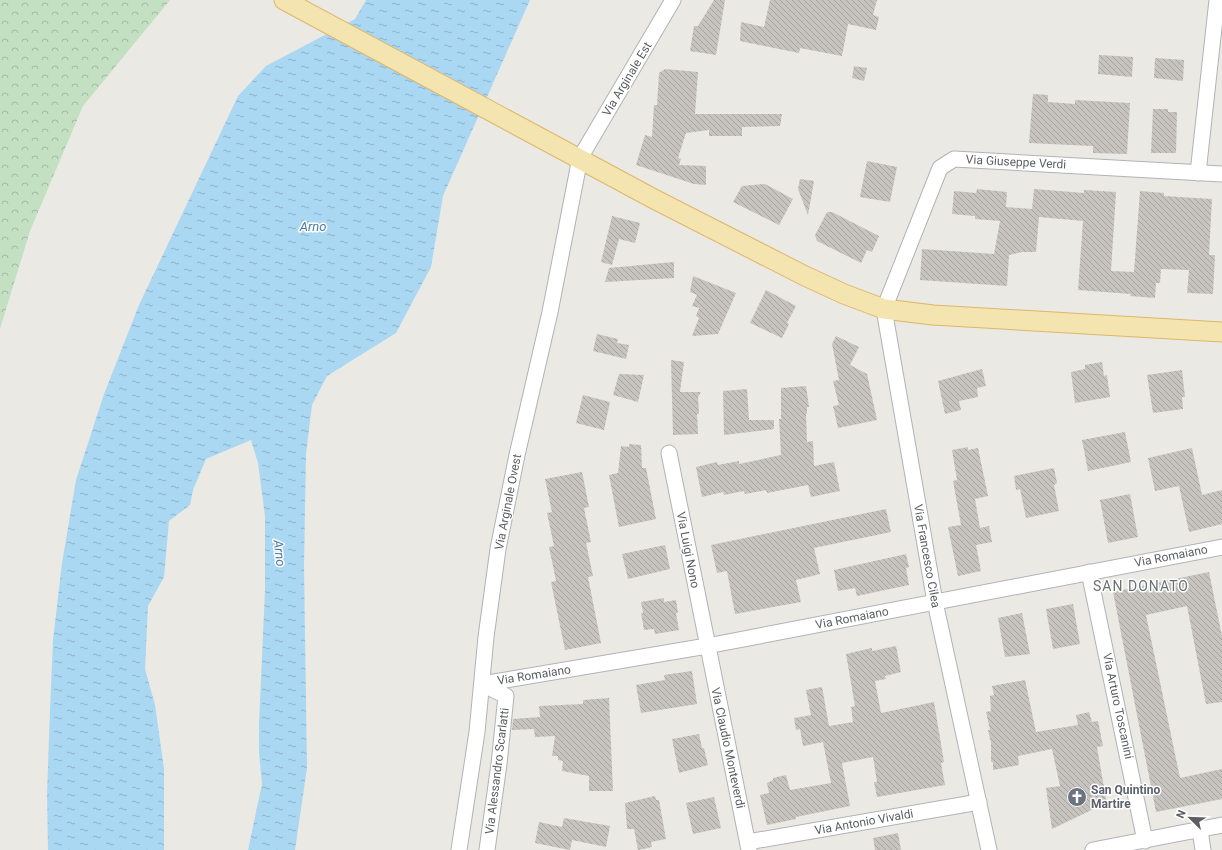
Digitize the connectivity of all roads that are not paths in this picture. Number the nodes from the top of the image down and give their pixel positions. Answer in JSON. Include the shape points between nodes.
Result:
{"nodes":[{"id":1,"x":284,"y":0,"type":"edge"},
{"id":2,"x":673,"y":0,"type":"edge"},
{"id":3,"x":1217,"y":0,"type":"edge"},
{"id":4,"x":580,"y":158,"type":"junction"},
{"id":5,"x":1198,"y":173,"type":"junction"},
{"id":6,"x":1222,"y":174,"type":"edge"},
{"id":7,"x":884,"y":309,"type":"junction"},
{"id":8,"x":1222,"y":332,"type":"edge"},
{"id":9,"x":669,"y":453,"type":"dead end"},
{"id":10,"x":1222,"y":546,"type":"edge"},
{"id":11,"x":1089,"y":572,"type":"junction"},
{"id":12,"x":935,"y":602,"type":"junction"},
{"id":13,"x":707,"y":646,"type":"junction"},
{"id":14,"x":482,"y":684,"type":"junction"},
{"id":15,"x":979,"y":802,"type":"junction"},
{"id":16,"x":1222,"y":825,"type":"edge"},
{"id":17,"x":1200,"y":830,"type":"junction"},
{"id":18,"x":1145,"y":841,"type":"junction"},
{"id":19,"x":749,"y":846,"type":"edge"},
{"id":20,"x":459,"y":850,"type":"edge"},
{"id":21,"x":487,"y":850,"type":"edge"},
{"id":22,"x":989,"y":850,"type":"edge"},
{"id":23,"x":1093,"y":850,"type":"edge"},
{"id":24,"x":1203,"y":850,"type":"edge"}],
"edges":[{"from":1,"to":4,"type":"main road"},
{"from":2,"to":4,"type":"street","name":"Via Arginale Est"},
{"from":3,"to":5,"type":"street"},
{"from":4,"to":7,"type":"main road","via":[[805,276]]},
{"from":4,"to":14,"type":"street","name":"Via Arginale Ovest","via":[[550,312],[498,549]]},
{"from":5,"to":6,"type":"street","name":"Via Giuseppe Verdi"},
{"from":5,"to":7,"type":"street","name":"Via Giuseppe Verdi","via":[[954,159],[940,168]]},
{"from":7,"to":8,"type":"main road","via":[[933,315]]},
{"from":7,"to":12,"type":"street","name":"Via Francesco Cilea"},
{"from":9,"to":13,"type":"street","name":"Via Luigi Nono"},
{"from":10,"to":11,"type":"street","name":"Via Romaiano"},
{"from":11,"to":12,"type":"street","name":"Via Romaiano"},
{"from":11,"to":18,"type":"street","name":"Via Arturo Toscanini"},
{"from":12,"to":13,"type":"street","name":"Via Romaiano"},
{"from":12,"to":15,"type":"street","name":"Via Francesco Cilea"},
{"from":13,"to":14,"type":"street","name":"Via Romaiano"},
{"from":13,"to":19,"type":"street","name":"Via Claudio Monteverdi"},
{"from":14,"to":20,"type":"street","name":"Via Arginale Ovest"},
{"from":14,"to":21,"type":"street","name":"Via Alessandro Scarlatti","via":[[506,696]]},
{"from":15,"to":19,"type":"street","name":"Via Antonio Vivaldi"},
{"from":15,"to":22,"type":"street","name":"Via Francesco Cilea"},
{"from":16,"to":17,"type":"street"},
{"from":17,"to":18,"type":"street"},
{"from":17,"to":24,"type":"street"},
{"from":18,"to":23,"type":"street"}]}
